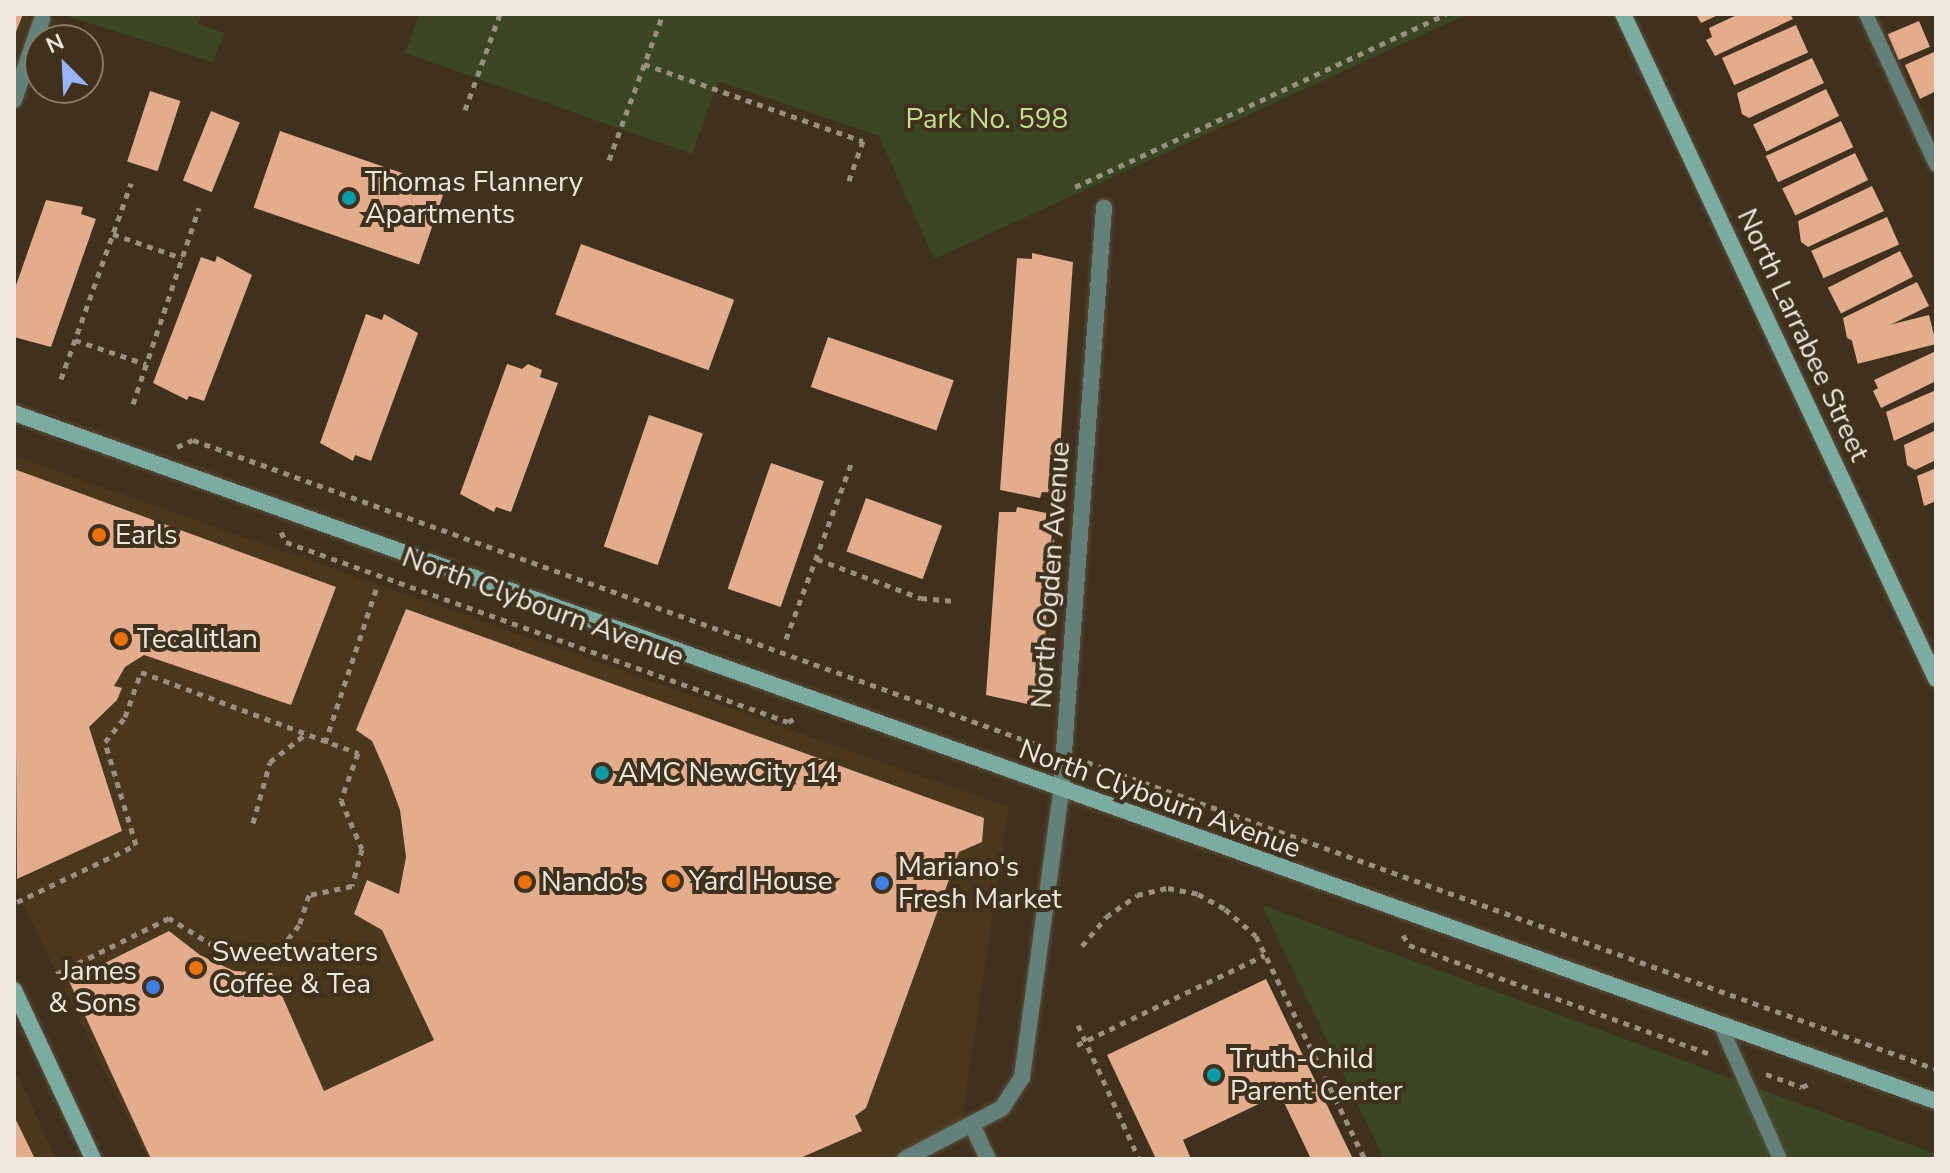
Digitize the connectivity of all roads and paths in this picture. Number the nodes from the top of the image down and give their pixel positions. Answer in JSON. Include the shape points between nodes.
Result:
{"nodes":[{"id":1,"x":500,"y":14,"type":"edge"},
{"id":2,"x":663,"y":14,"type":"edge"},
{"id":3,"x":1446,"y":14,"type":"edge"},
{"id":4,"x":1623,"y":14,"type":"edge"},
{"id":5,"x":1866,"y":14,"type":"edge"},
{"id":6,"x":42,"y":19,"type":"dead end"},
{"id":7,"x":644,"y":64,"type":"junction"},
{"id":8,"x":14,"y":100,"type":"edge"},
{"id":9,"x":465,"y":110,"type":"dead end"},
{"id":10,"x":609,"y":160,"type":"dead end"},
{"id":11,"x":1936,"y":165,"type":"edge"},
{"id":12,"x":131,"y":183,"type":"dead end"},
{"id":13,"x":847,"y":186,"type":"dead end"},
{"id":14,"x":1075,"y":187,"type":"dead end"},
{"id":15,"x":199,"y":208,"type":"dead end"},
{"id":16,"x":1104,"y":208,"type":"dead end"},
{"id":17,"x":113,"y":234,"type":"junction"},
{"id":18,"x":182,"y":258,"type":"junction"},
{"id":19,"x":75,"y":340,"type":"junction"},
{"id":20,"x":146,"y":364,"type":"junction"},
{"id":21,"x":61,"y":379,"type":"dead end"},
{"id":22,"x":133,"y":404,"type":"dead end"},
{"id":23,"x":14,"y":413,"type":"edge"},
{"id":24,"x":852,"y":462,"type":"dead end"},
{"id":25,"x":265,"y":503,"type":"junction"},
{"id":26,"x":817,"y":559,"type":"junction"},
{"id":27,"x":377,"y":587,"type":"dead end"},
{"id":28,"x":957,"y":601,"type":"dead end"},
{"id":29,"x":786,"y":639,"type":"dead end"},
{"id":30,"x":1935,"y":672,"type":"edge"},
{"id":31,"x":823,"y":706,"type":"junction"},
{"id":32,"x":304,"y":736,"type":"junction"},
{"id":33,"x":325,"y":743,"type":"junction"},
{"id":34,"x":1061,"y":792,"type":"junction"},
{"id":35,"x":253,"y":823,"type":"dead end"},
{"id":36,"x":17,"y":902,"type":"dead end"},
{"id":37,"x":1390,"y":909,"type":"junction"},
{"id":38,"x":1082,"y":946,"type":"dead end"},
{"id":39,"x":1265,"y":955,"type":"junction"},
{"id":40,"x":54,"y":975,"type":"dead end"},
{"id":41,"x":14,"y":990,"type":"edge"},
{"id":42,"x":1078,"y":1025,"type":"dead end"},
{"id":43,"x":1721,"y":1026,"type":"junction"},
{"id":44,"x":1085,"y":1041,"type":"junction"},
{"id":45,"x":1077,"y":1045,"type":"dead end"},
{"id":46,"x":1738,"y":1064,"type":"junction"},
{"id":47,"x":1843,"y":1069,"type":"junction"},
{"id":48,"x":1936,"y":1101,"type":"edge"},
{"id":49,"x":973,"y":1127,"type":"junction"},
{"id":50,"x":93,"y":1159,"type":"edge"},
{"id":51,"x":905,"y":1159,"type":"edge"},
{"id":52,"x":988,"y":1159,"type":"edge"},
{"id":53,"x":1139,"y":1159,"type":"edge"},
{"id":54,"x":1365,"y":1159,"type":"edge"},
{"id":55,"x":1780,"y":1159,"type":"edge"}],
"edges":[{"from":1,"to":9,"type":"path"},
{"from":2,"to":7,"type":"path"},
{"from":3,"to":14,"type":"path"},
{"from":4,"to":30,"type":"main road","name":"North Larrabee Street"},
{"from":5,"to":11,"type":"lane"},
{"from":6,"to":8,"type":"street"},
{"from":7,"to":10,"type":"path"},
{"from":7,"to":13,"type":"path","via":[[863,141]]},
{"from":12,"to":17,"type":"path"},
{"from":15,"to":18,"type":"path"},
{"from":16,"to":34,"type":"street","name":"North Ogden Avenue"},
{"from":17,"to":18,"type":"path"},
{"from":17,"to":19,"type":"path"},
{"from":18,"to":20,"type":"path"},
{"from":19,"to":20,"type":"path"},
{"from":19,"to":21,"type":"path"},
{"from":20,"to":22,"type":"path"},
{"from":23,"to":25,"type":"main road","name":"North Clybourn Avenue"},
{"from":24,"to":26,"type":"path"},
{"from":25,"to":31,"type":"main road","name":"North Clybourn Avenue"},
{"from":25,"to":31,"type":"path","name":"North Clybourn Avenue","via":[[286,542],[788,722]]},
{"from":26,"to":28,"type":"path","via":[[921,598]]},
{"from":26,"to":29,"type":"path"},
{"from":27,"to":33,"type":"path"},
{"from":31,"to":34,"type":"main road","name":"North Clybourn Avenue"},
{"from":32,"to":33,"type":"path"},
{"from":32,"to":35,"type":"path","via":[[270,762]]},
{"from":32,"to":36,"type":"path","via":[[141,672],[125,717],[105,742],[136,845]]},
{"from":33,"to":40,"type":"path","via":[[358,753],[341,800],[362,849],[352,886],[309,895],[299,925],[282,947],[264,956],[224,952],[169,918]]},
{"from":34,"to":37,"type":"main road","name":"North Clybourn Avenue"},
{"from":34,"to":49,"type":"street","name":"North Ogden Avenue","via":[[1022,1077],[1002,1108]]},
{"from":37,"to":43,"type":"main road","name":"North Clybourn Avenue"},
{"from":37,"to":46,"type":"path","via":[[1409,945]]},
{"from":38,"to":39,"type":"path","via":[[1106,917],[1137,895],[1168,888],[1198,894],[1225,909],[1256,936]]},
{"from":39,"to":44,"type":"path"},
{"from":39,"to":54,"type":"path"},
{"from":41,"to":50,"type":"main road"},
{"from":42,"to":44,"type":"path"},
{"from":43,"to":46,"type":"lane"},
{"from":43,"to":47,"type":"main road","name":"North Clybourn Avenue"},
{"from":44,"to":45,"type":"path"},
{"from":44,"to":53,"type":"path"},
{"from":46,"to":47,"type":"path","via":[[1802,1087]]},
{"from":46,"to":55,"type":"lane"},
{"from":47,"to":48,"type":"main road","name":"North Clybourn Avenue"},
{"from":49,"to":51,"type":"street","name":"North Ogden Avenue"},
{"from":49,"to":52,"type":"street"}]}
